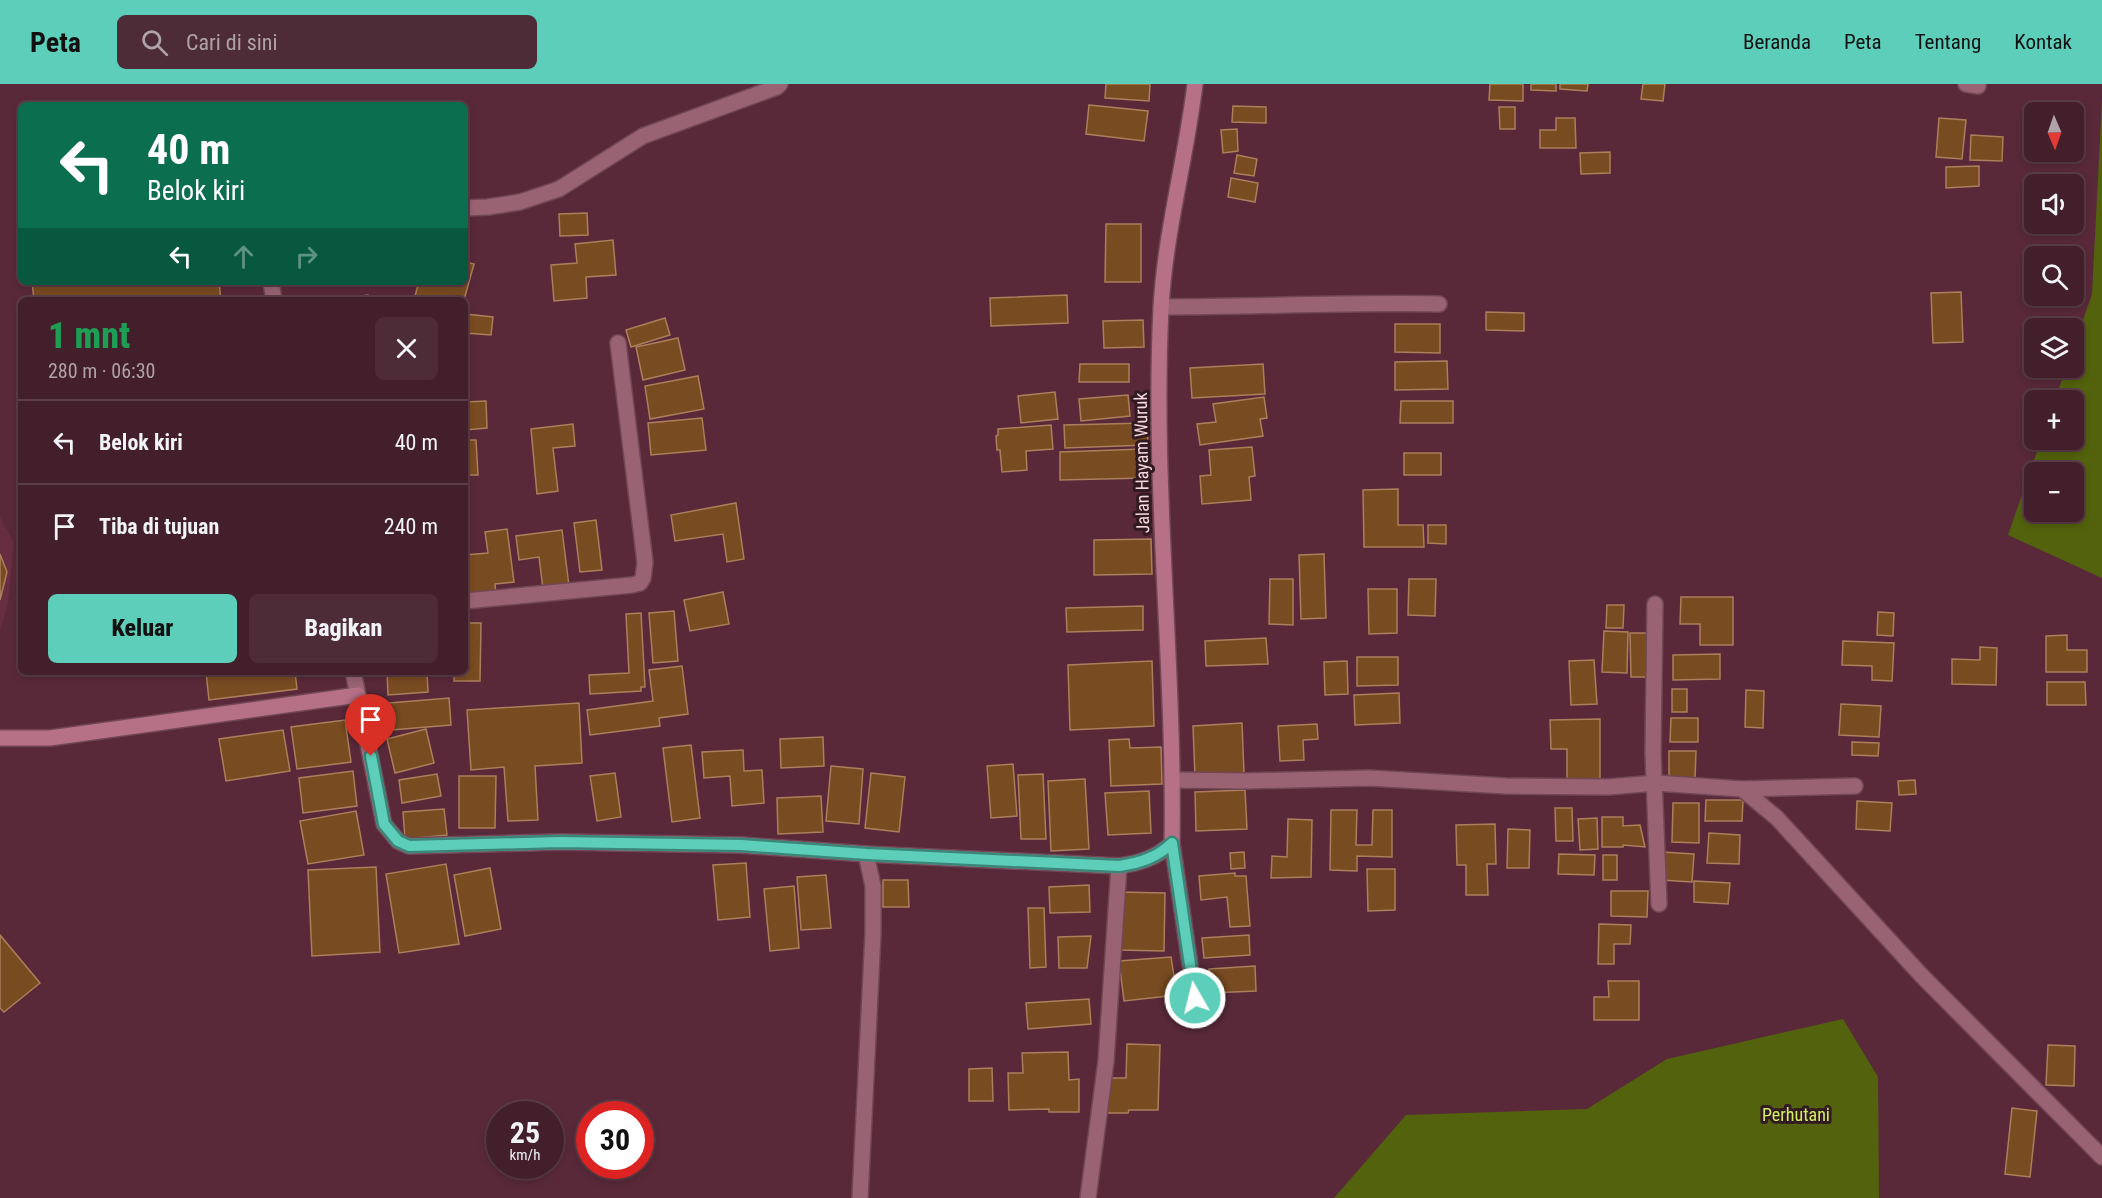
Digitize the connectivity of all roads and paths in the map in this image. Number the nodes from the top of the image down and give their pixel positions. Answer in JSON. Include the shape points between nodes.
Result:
{"nodes":[{"id":1,"x":780,"y":84,"type":"edge"},
{"id":2,"x":1195,"y":84,"type":"edge"},
{"id":3,"x":468,"y":208,"type":"edge"},
{"id":4,"x":1439,"y":304,"type":"dead end"},
{"id":5,"x":1161,"y":308,"type":"junction"},
{"id":6,"x":618,"y":343,"type":"dead end"},
{"id":7,"x":468,"y":601,"type":"edge"},
{"id":8,"x":1655,"y":604,"type":"dead end"},
{"id":9,"x":354,"y":675,"type":"edge"},
{"id":10,"x":358,"y":695,"type":"junction"},
{"id":11,"x":0,"y":738,"type":"edge"},
{"id":12,"x":1173,"y":780,"type":"junction"},
{"id":13,"x":1656,"y":783,"type":"junction"},
{"id":14,"x":1855,"y":786,"type":"dead end"},
{"id":15,"x":1742,"y":789,"type":"junction"},
{"id":16,"x":1172,"y":843,"type":"junction"},
{"id":17,"x":867,"y":854,"type":"junction"},
{"id":18,"x":1119,"y":866,"type":"junction"},
{"id":19,"x":1659,"y":904,"type":"dead end"},
{"id":20,"x":1195,"y":998,"type":"dead end"},
{"id":21,"x":2102,"y":1157,"type":"edge"},
{"id":22,"x":860,"y":1198,"type":"edge"},
{"id":23,"x":1088,"y":1198,"type":"edge"}],
"edges":[{"from":1,"to":3,"type":"street","via":[[643,136],[559,189],[520,202]]},
{"from":2,"to":5,"type":"street","name":"Jalan Hayam Wuruk"},
{"from":4,"to":5,"type":"street","via":[[1367,302]]},
{"from":5,"to":12,"type":"street","name":"Jalan Hayam Wuruk","via":[[1161,491]]},
{"from":6,"to":7,"type":"street","via":[[645,562],[643,578],[632,585]]},
{"from":8,"to":13,"type":"street"},
{"from":9,"to":10,"type":"street"},
{"from":10,"to":11,"type":"street","via":[[50,738]]},
{"from":10,"to":17,"type":"street","via":[[384,824],[398,841],[409,846],[663,843]]},
{"from":12,"to":13,"type":"street","via":[[1369,778],[1597,787]]},
{"from":12,"to":16,"type":"street","name":"Jalan Hayam Wuruk"},
{"from":13,"to":15,"type":"street"},
{"from":13,"to":19,"type":"street"},
{"from":14,"to":15,"type":"street"},
{"from":15,"to":21,"type":"street","via":[[1777,818],[1922,976]]},
{"from":16,"to":18,"type":"street","via":[[1141,862]]},
{"from":16,"to":20,"type":"street"},
{"from":17,"to":18,"type":"street"},
{"from":17,"to":22,"type":"street","via":[[873,886],[873,933]]},
{"from":18,"to":23,"type":"street","via":[[1106,1061]]}]}
